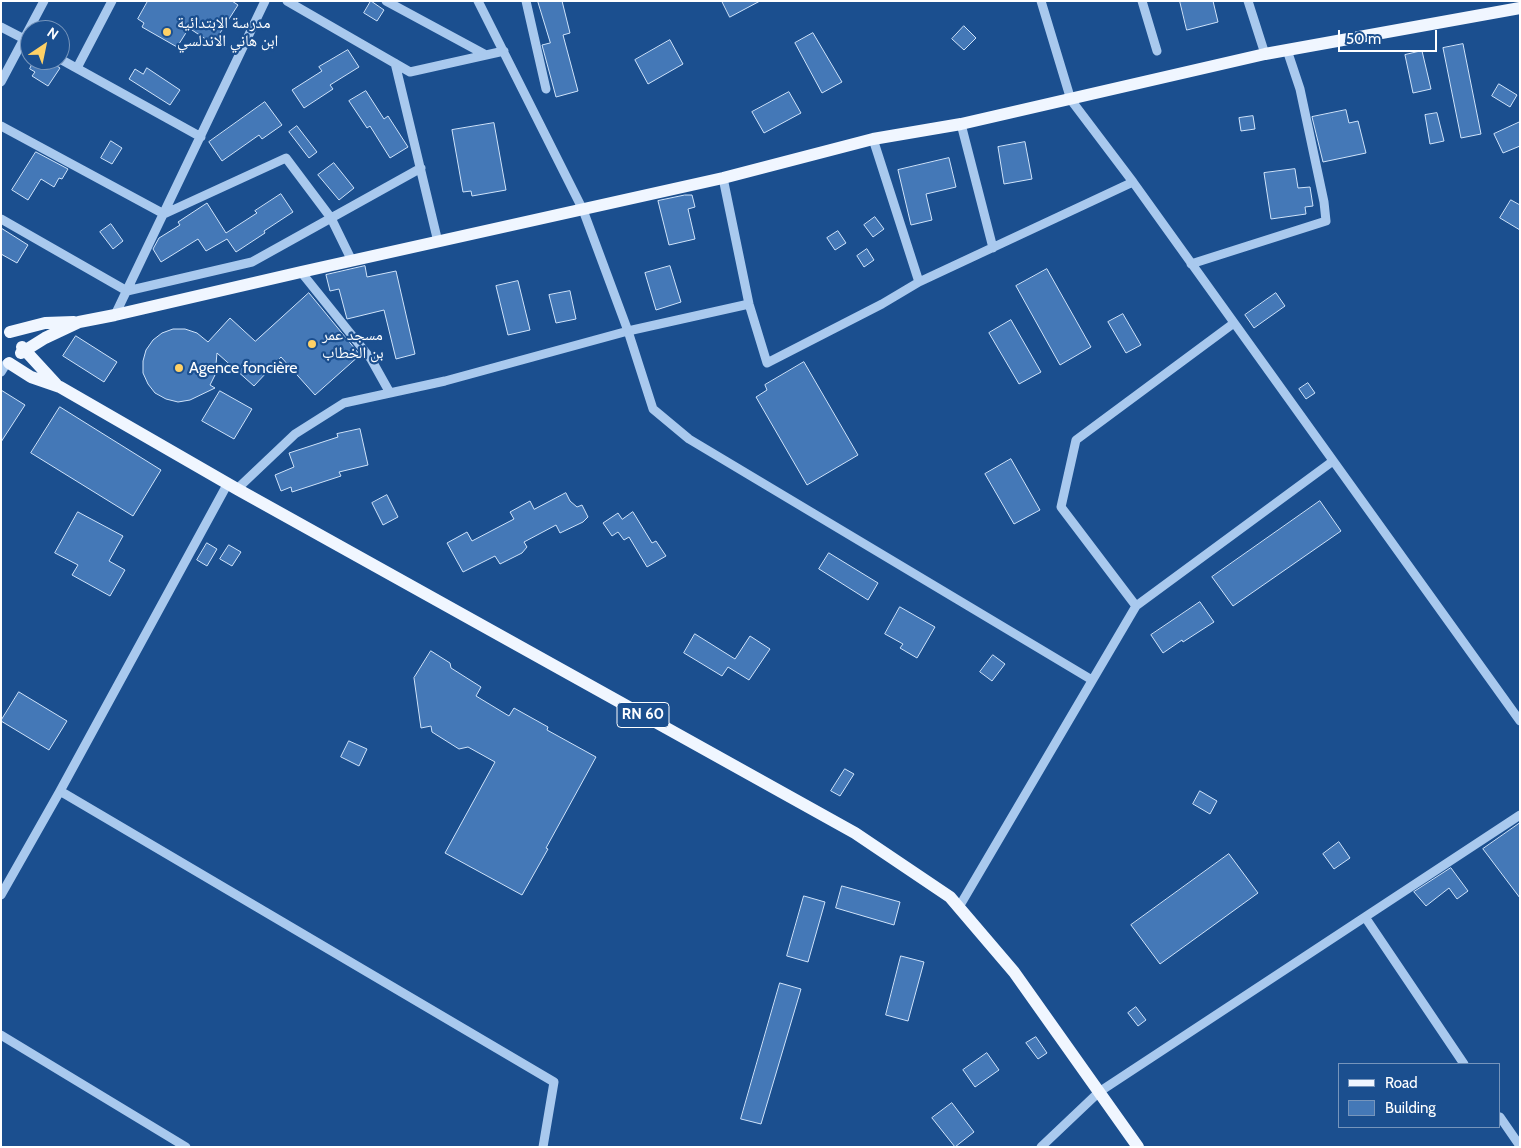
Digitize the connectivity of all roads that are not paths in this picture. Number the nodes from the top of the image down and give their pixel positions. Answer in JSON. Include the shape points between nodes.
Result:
{"nodes":[{"id":1,"x":44,"y":1,"type":"edge"},
{"id":2,"x":112,"y":1,"type":"edge"},
{"id":3,"x":265,"y":1,"type":"edge"},
{"id":4,"x":287,"y":1,"type":"edge"},
{"id":5,"x":386,"y":1,"type":"edge"},
{"id":6,"x":478,"y":1,"type":"edge"},
{"id":7,"x":526,"y":1,"type":"edge"},
{"id":8,"x":1041,"y":1,"type":"edge"},
{"id":9,"x":1142,"y":1,"type":"edge"},
{"id":10,"x":1248,"y":1,"type":"edge"},
{"id":11,"x":1516,"y":6,"type":"edge"},
{"id":12,"x":36,"y":20,"type":"edge"},
{"id":13,"x":1,"y":27,"type":"edge"},
{"id":14,"x":20,"y":37,"type":"edge"},
{"id":15,"x":1287,"y":50,"type":"junction"},
{"id":16,"x":504,"y":51,"type":"junction"},
{"id":17,"x":1156,"y":51,"type":"dead end"},
{"id":18,"x":20,"y":52,"type":"edge"},
{"id":19,"x":1265,"y":54,"type":"junction"},
{"id":20,"x":486,"y":55,"type":"junction"},
{"id":21,"x":395,"y":63,"type":"junction"},
{"id":22,"x":70,"y":64,"type":"edge"},
{"id":23,"x":77,"y":68,"type":"junction"},
{"id":24,"x":1,"y":82,"type":"edge"},
{"id":25,"x":546,"y":89,"type":"dead end"},
{"id":26,"x":1071,"y":100,"type":"junction"},
{"id":27,"x":960,"y":124,"type":"junction"},
{"id":28,"x":1,"y":126,"type":"edge"},
{"id":29,"x":201,"y":136,"type":"junction"},
{"id":30,"x":873,"y":139,"type":"junction"},
{"id":31,"x":421,"y":168,"type":"junction"},
{"id":32,"x":723,"y":178,"type":"junction"},
{"id":33,"x":1133,"y":182,"type":"junction"},
{"id":34,"x":583,"y":210,"type":"junction"},
{"id":35,"x":164,"y":214,"type":"junction"},
{"id":36,"x":331,"y":218,"type":"junction"},
{"id":37,"x":1,"y":219,"type":"edge"},
{"id":38,"x":438,"y":242,"type":"junction"},
{"id":39,"x":993,"y":248,"type":"junction"},
{"id":40,"x":352,"y":261,"type":"junction"},
{"id":41,"x":1191,"y":264,"type":"junction"},
{"id":42,"x":300,"y":272,"type":"junction"},
{"id":43,"x":919,"y":282,"type":"junction"},
{"id":44,"x":127,"y":291,"type":"junction"},
{"id":45,"x":749,"y":304,"type":"junction"},
{"id":46,"x":115,"y":315,"type":"junction"},
{"id":47,"x":79,"y":322,"type":"junction"},
{"id":48,"x":1234,"y":323,"type":"junction"},
{"id":49,"x":6,"y":332,"type":"edge"},
{"id":50,"x":628,"y":332,"type":"junction"},
{"id":51,"x":22,"y":350,"type":"junction"},
{"id":52,"x":4,"y":366,"type":"edge"},
{"id":53,"x":60,"y":387,"type":"junction"},
{"id":54,"x":390,"y":393,"type":"junction"},
{"id":55,"x":1333,"y":461,"type":"junction"},
{"id":56,"x":232,"y":486,"type":"junction"},
{"id":57,"x":1136,"y":606,"type":"junction"},
{"id":58,"x":1092,"y":680,"type":"junction"},
{"id":59,"x":1520,"y":721,"type":"edge"},
{"id":60,"x":60,"y":791,"type":"junction"},
{"id":61,"x":1520,"y":815,"type":"edge"},
{"id":62,"x":1,"y":894,"type":"edge"},
{"id":63,"x":959,"y":907,"type":"junction"},
{"id":64,"x":1365,"y":916,"type":"junction"},
{"id":65,"x":1,"y":1035,"type":"edge"},
{"id":66,"x":1463,"y":1063,"type":"edge"},
{"id":67,"x":1099,"y":1092,"type":"junction"},
{"id":68,"x":1501,"y":1118,"type":"edge"},
{"id":69,"x":1520,"y":1146,"type":"edge"},
{"id":70,"x":186,"y":1147,"type":"edge"},
{"id":71,"x":543,"y":1147,"type":"edge"},
{"id":72,"x":1041,"y":1147,"type":"edge"},
{"id":73,"x":1138,"y":1147,"type":"edge"}],
"edges":[{"from":1,"to":12,"type":"street"},
{"from":2,"to":23,"type":"street"},
{"from":3,"to":29,"type":"street"},
{"from":4,"to":21,"type":"street"},
{"from":5,"to":20,"type":"street"},
{"from":6,"to":16,"type":"street"},
{"from":7,"to":25,"type":"street"},
{"from":8,"to":26,"type":"street"},
{"from":9,"to":17,"type":"street"},
{"from":10,"to":19,"type":"street"},
{"from":11,"to":15,"type":"main road"},
{"from":13,"to":14,"type":"street"},
{"from":15,"to":19,"type":"main road"},
{"from":15,"to":41,"type":"street","via":[[1300,89],[1326,221]]},
{"from":16,"to":20,"type":"street"},
{"from":16,"to":34,"type":"street"},
{"from":18,"to":24,"type":"street"},
{"from":19,"to":26,"type":"main road"},
{"from":20,"to":21,"type":"street","via":[[410,72]]},
{"from":21,"to":31,"type":"street"},
{"from":22,"to":23,"type":"street"},
{"from":23,"to":29,"type":"street"},
{"from":26,"to":27,"type":"main road"},
{"from":26,"to":33,"type":"street"},
{"from":27,"to":30,"type":"main road"},
{"from":27,"to":39,"type":"street"},
{"from":28,"to":35,"type":"street"},
{"from":29,"to":35,"type":"street"},
{"from":30,"to":32,"type":"main road"},
{"from":30,"to":43,"type":"street"},
{"from":31,"to":36,"type":"street"},
{"from":31,"to":38,"type":"street"},
{"from":32,"to":34,"type":"main road"},
{"from":32,"to":45,"type":"street"},
{"from":33,"to":39,"type":"street"},
{"from":33,"to":41,"type":"street"},
{"from":34,"to":38,"type":"main road"},
{"from":34,"to":50,"type":"street"},
{"from":35,"to":36,"type":"street","via":[[286,158]]},
{"from":35,"to":44,"type":"street"},
{"from":36,"to":40,"type":"street"},
{"from":36,"to":44,"type":"street","via":[[252,262]]},
{"from":37,"to":44,"type":"street"},
{"from":38,"to":40,"type":"main road"},
{"from":39,"to":43,"type":"street"},
{"from":40,"to":42,"type":"main road"},
{"from":41,"to":48,"type":"street"},
{"from":42,"to":46,"type":"main road"},
{"from":42,"to":54,"type":"street","via":[[371,359]]},
{"from":43,"to":45,"type":"street","via":[[767,363]]},
{"from":44,"to":46,"type":"street"},
{"from":45,"to":50,"type":"street"},
{"from":46,"to":47,"type":"main road"},
{"from":47,"to":49,"type":"main road","via":[[45,323]]},
{"from":47,"to":51,"type":"main road"},
{"from":48,"to":55,"type":"street"},
{"from":48,"to":57,"type":"street","via":[[1076,440],[1062,507]]},
{"from":49,"to":51,"type":"main road","via":[[18,338]]},
{"from":50,"to":54,"type":"street"},
{"from":50,"to":58,"type":"street","via":[[654,409],[689,440]]},
{"from":51,"to":52,"type":"main road","via":[[18,358]]},
{"from":51,"to":53,"type":"main road","number":"RN 60"},
{"from":52,"to":53,"type":"main road","number":"RN 60"},
{"from":53,"to":56,"type":"main road","number":"RN 60"},
{"from":54,"to":56,"type":"street","via":[[344,403],[296,434]]},
{"from":55,"to":57,"type":"street"},
{"from":55,"to":59,"type":"street"},
{"from":56,"to":60,"type":"street"},
{"from":56,"to":63,"type":"main road","number":"RN 60","via":[[855,833],[950,897]]},
{"from":57,"to":58,"type":"street"},
{"from":58,"to":63,"type":"street"},
{"from":60,"to":62,"type":"street"},
{"from":60,"to":71,"type":"street","via":[[554,1082]]},
{"from":61,"to":64,"type":"street"},
{"from":63,"to":67,"type":"main road","number":"RN 60","via":[[1014,972]]},
{"from":64,"to":66,"type":"street"},
{"from":64,"to":67,"type":"street"},
{"from":65,"to":70,"type":"street"},
{"from":67,"to":72,"type":"street"},
{"from":67,"to":73,"type":"main road","number":"RN 60"},
{"from":68,"to":69,"type":"street"}]}
